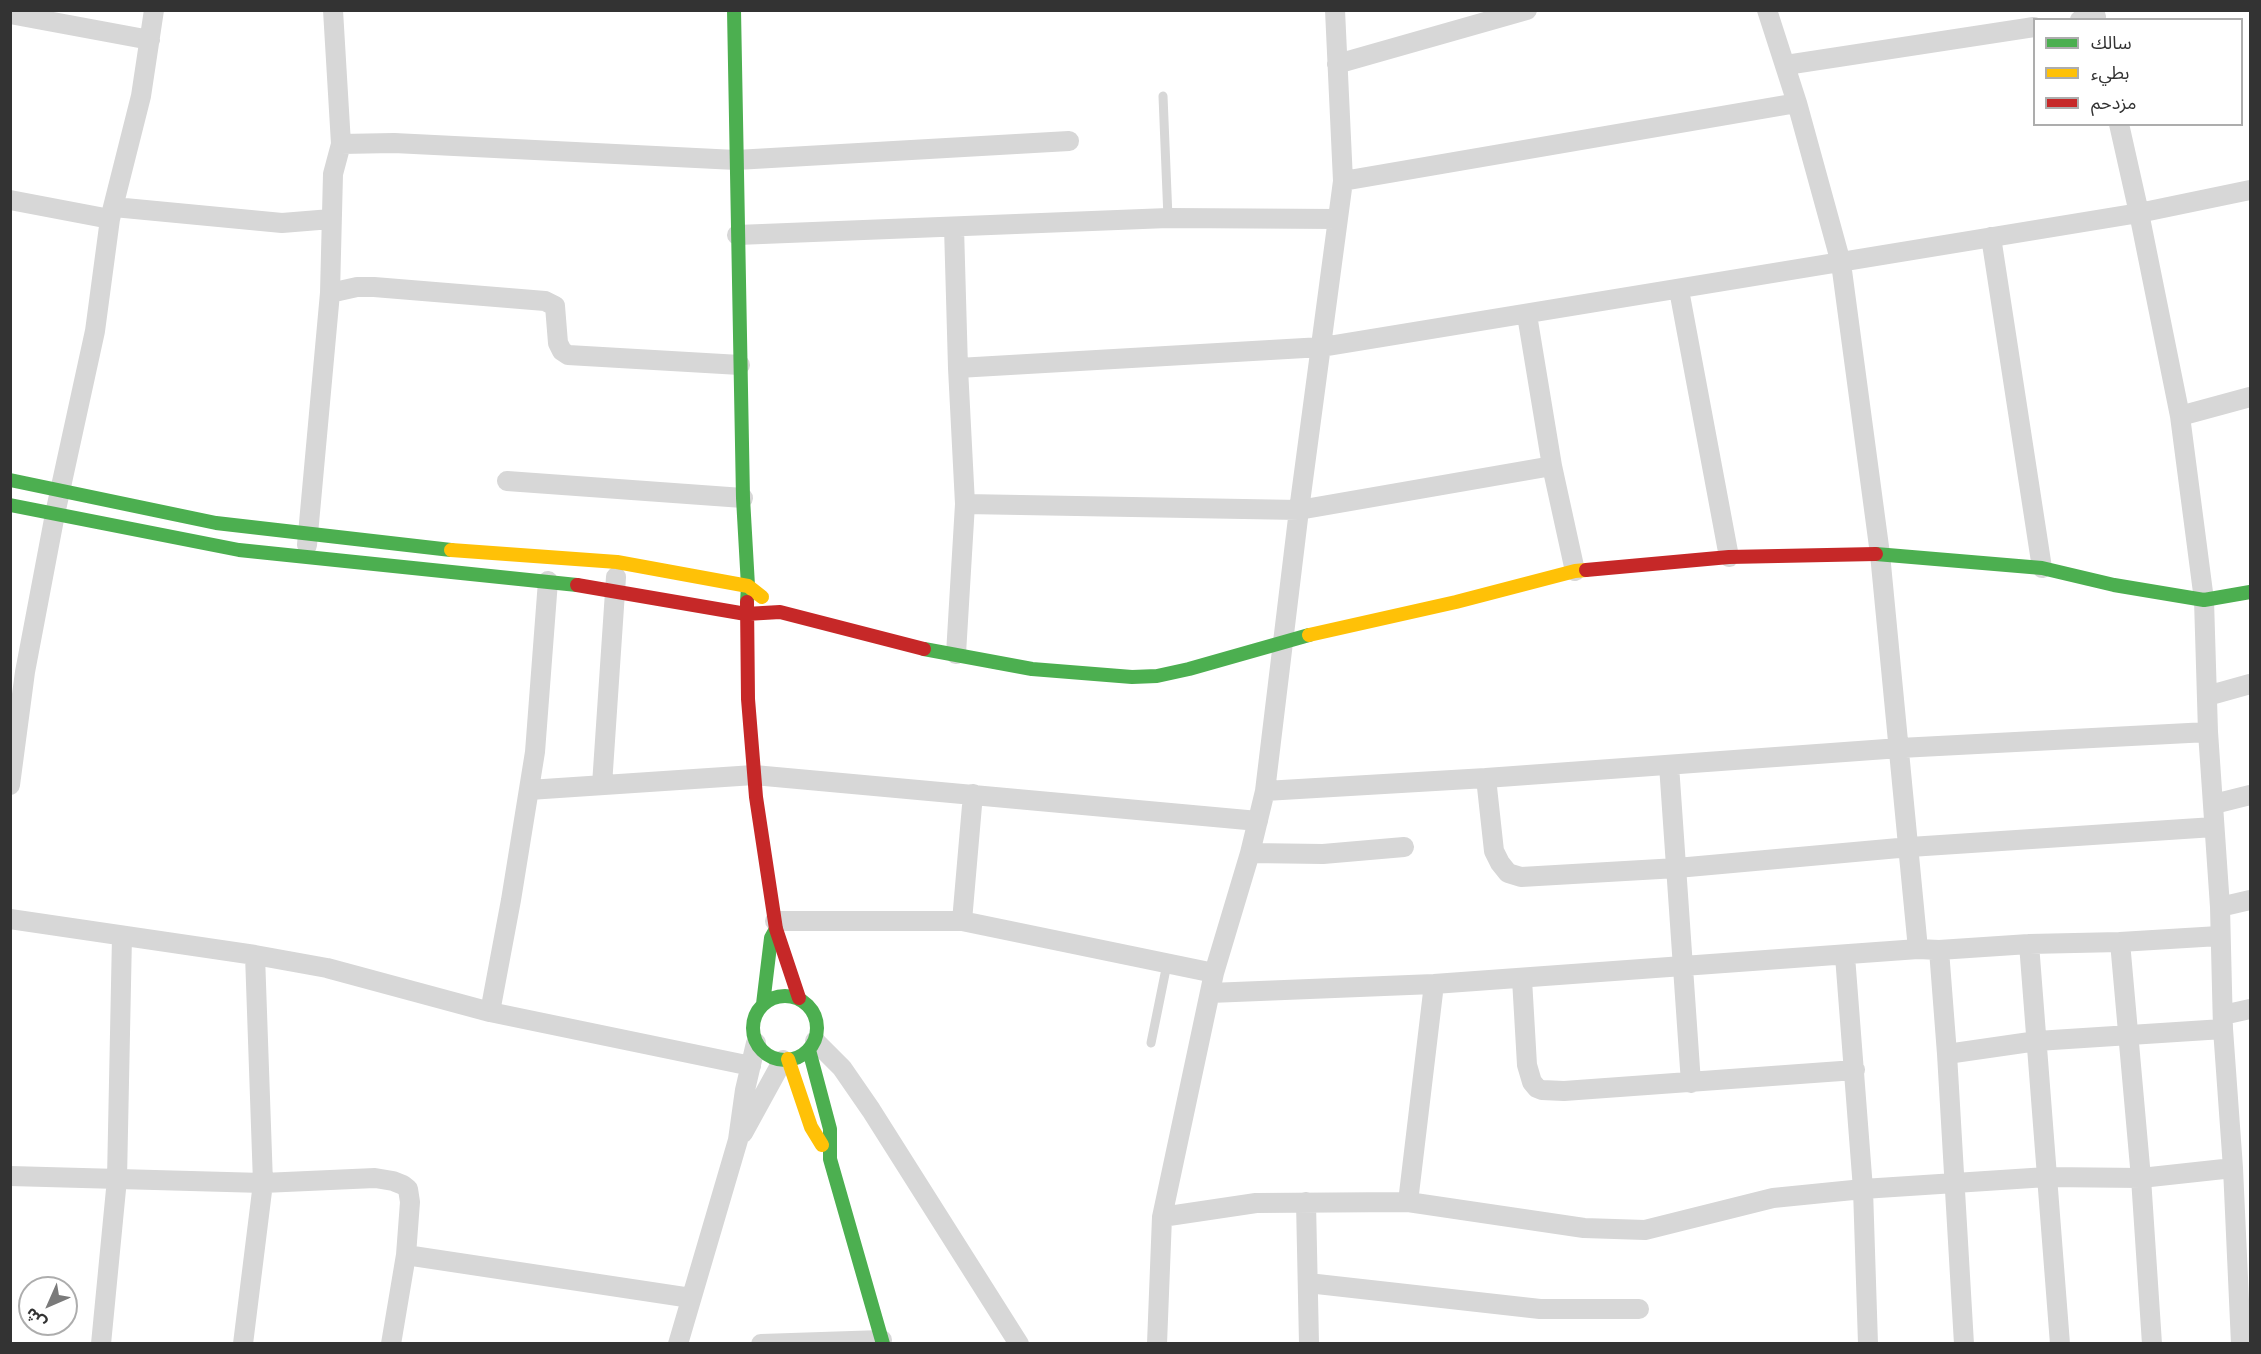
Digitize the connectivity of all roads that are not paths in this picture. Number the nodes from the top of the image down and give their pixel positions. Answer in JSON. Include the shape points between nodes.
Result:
{"nodes":[{"id":1,"x":153,"y":10,"type":"edge"},
{"id":2,"x":333,"y":10,"type":"edge"},
{"id":3,"x":734,"y":10,"type":"edge"},
{"id":4,"x":1335,"y":10,"type":"edge"},
{"id":5,"x":1527,"y":10,"type":"edge"},
{"id":6,"x":1767,"y":10,"type":"edge"},
{"id":7,"x":10,"y":14,"type":"edge"},
{"id":8,"x":2033,"y":27,"type":"edge"},
{"id":9,"x":150,"y":39,"type":"junction"},
{"id":10,"x":1337,"y":64,"type":"junction"},
{"id":11,"x":1786,"y":65,"type":"junction"},
{"id":12,"x":1163,"y":96,"type":"dead end"},
{"id":13,"x":1797,"y":104,"type":"junction"},
{"id":14,"x":2119,"y":126,"type":"edge"},
{"id":15,"x":1070,"y":141,"type":"dead end"},
{"id":16,"x":341,"y":144,"type":"junction"},
{"id":17,"x":736,"y":160,"type":"junction"},
{"id":18,"x":1343,"y":181,"type":"junction"},
{"id":19,"x":2250,"y":190,"type":"edge"},
{"id":20,"x":10,"y":200,"type":"edge"},
{"id":21,"x":112,"y":213,"type":"junction"},
{"id":22,"x":2139,"y":213,"type":"junction"},
{"id":23,"x":1167,"y":218,"type":"junction"},
{"id":24,"x":331,"y":219,"type":"junction"},
{"id":25,"x":1338,"y":219,"type":"junction"},
{"id":26,"x":954,"y":227,"type":"junction"},
{"id":27,"x":737,"y":236,"type":"junction"},
{"id":28,"x":1991,"y":237,"type":"junction"},
{"id":29,"x":1841,"y":263,"type":"junction"},
{"id":30,"x":1679,"y":290,"type":"junction"},
{"id":31,"x":330,"y":292,"type":"junction"},
{"id":32,"x":1527,"y":315,"type":"junction"},
{"id":33,"x":1322,"y":347,"type":"junction"},
{"id":34,"x":740,"y":365,"type":"junction"},
{"id":35,"x":958,"y":368,"type":"junction"},
{"id":36,"x":2250,"y":397,"type":"edge"},
{"id":37,"x":2180,"y":416,"type":"junction"},
{"id":38,"x":1552,"y":466,"type":"junction"},
{"id":39,"x":10,"y":480,"type":"edge"},
{"id":40,"x":507,"y":481,"type":"dead end"},
{"id":41,"x":60,"y":491,"type":"junction"},
{"id":42,"x":743,"y":498,"type":"junction"},
{"id":43,"x":965,"y":504,"type":"junction"},
{"id":44,"x":10,"y":505,"type":"edge"},
{"id":45,"x":1299,"y":510,"type":"junction"},
{"id":46,"x":55,"y":514,"type":"junction"},
{"id":47,"x":309,"y":532,"type":"junction"},
{"id":48,"x":1880,"y":554,"type":"junction"},
{"id":49,"x":1729,"y":557,"type":"junction"},
{"id":50,"x":306,"y":558,"type":"junction"},
{"id":51,"x":617,"y":562,"type":"junction"},
{"id":52,"x":2042,"y":568,"type":"junction"},
{"id":53,"x":1575,"y":571,"type":"junction"},
{"id":54,"x":548,"y":581,"type":"junction"},
{"id":55,"x":748,"y":586,"type":"junction"},
{"id":56,"x":616,"y":590,"type":"junction"},
{"id":57,"x":2250,"y":592,"type":"edge"},
{"id":58,"x":2204,"y":600,"type":"junction"},
{"id":59,"x":780,"y":612,"type":"junction"},
{"id":60,"x":746,"y":614,"type":"junction"},
{"id":61,"x":1285,"y":640,"type":"junction"},
{"id":62,"x":956,"y":654,"type":"junction"},
{"id":63,"x":18,"y":670,"type":"edge"},
{"id":64,"x":2250,"y":684,"type":"edge"},
{"id":65,"x":2206,"y":696,"type":"junction"},
{"id":66,"x":2208,"y":732,"type":"junction"},
{"id":67,"x":1899,"y":748,"type":"junction"},
{"id":68,"x":1669,"y":765,"type":"junction"},
{"id":69,"x":754,"y":775,"type":"junction"},
{"id":70,"x":1486,"y":778,"type":"junction"},
{"id":71,"x":10,"y":785,"type":"edge"},
{"id":72,"x":602,"y":785,"type":"junction"},
{"id":73,"x":529,"y":790,"type":"junction"},
{"id":74,"x":1265,"y":791,"type":"junction"},
{"id":75,"x":973,"y":794,"type":"junction"},
{"id":76,"x":2250,"y":795,"type":"edge"},
{"id":77,"x":2214,"y":804,"type":"junction"},
{"id":78,"x":1258,"y":821,"type":"junction"},
{"id":79,"x":2214,"y":827,"type":"junction"},
{"id":80,"x":1404,"y":847,"type":"dead end"},
{"id":81,"x":1910,"y":847,"type":"junction"},
{"id":82,"x":1250,"y":853,"type":"junction"},
{"id":83,"x":1677,"y":868,"type":"junction"},
{"id":84,"x":2250,"y":900,"type":"edge"},
{"id":85,"x":2220,"y":907,"type":"junction"},
{"id":86,"x":10,"y":919,"type":"edge"},
{"id":87,"x":962,"y":921,"type":"junction"},
{"id":88,"x":775,"y":925,"type":"junction"},
{"id":89,"x":122,"y":936,"type":"junction"},
{"id":90,"x":2219,"y":936,"type":"junction"},
{"id":91,"x":2120,"y":942,"type":"junction"},
{"id":92,"x":2030,"y":944,"type":"junction"},
{"id":93,"x":1918,"y":949,"type":"junction"},
{"id":94,"x":1939,"y":950,"type":"junction"},
{"id":95,"x":255,"y":955,"type":"junction"},
{"id":96,"x":1845,"y":956,"type":"junction"},
{"id":97,"x":1167,"y":964,"type":"junction"},
{"id":98,"x":1683,"y":965,"type":"junction"},
{"id":99,"x":1214,"y":973,"type":"junction"},
{"id":100,"x":1522,"y":979,"type":"junction"},
{"id":101,"x":1434,"y":984,"type":"junction"},
{"id":102,"x":1210,"y":993,"type":"junction"},
{"id":103,"x":799,"y":998,"type":"junction"},
{"id":104,"x":763,"y":1004,"type":"junction"},
{"id":105,"x":2250,"y":1009,"type":"edge"},
{"id":106,"x":490,"y":1012,"type":"junction"},
{"id":107,"x":2223,"y":1022,"type":"junction"},
{"id":108,"x":2129,"y":1035,"type":"junction"},
{"id":109,"x":2037,"y":1041,"type":"junction"},
{"id":110,"x":756,"y":1043,"type":"junction"},
{"id":111,"x":1151,"y":1043,"type":"dead end"},
{"id":112,"x":812,"y":1045,"type":"junction"},
{"id":113,"x":1947,"y":1054,"type":"junction"},
{"id":114,"x":785,"y":1059,"type":"junction"},
{"id":115,"x":751,"y":1066,"type":"junction"},
{"id":116,"x":1855,"y":1070,"type":"junction"},
{"id":117,"x":1691,"y":1083,"type":"junction"},
{"id":118,"x":738,"y":1140,"type":"junction"},
{"id":119,"x":830,"y":1159,"type":"junction"},
{"id":120,"x":2233,"y":1168,"type":"junction"},
{"id":121,"x":10,"y":1176,"type":"edge"},
{"id":122,"x":2047,"y":1177,"type":"junction"},
{"id":123,"x":2140,"y":1178,"type":"junction"},
{"id":124,"x":117,"y":1179,"type":"junction"},
{"id":125,"x":263,"y":1183,"type":"junction"},
{"id":126,"x":1954,"y":1184,"type":"junction"},
{"id":127,"x":1863,"y":1189,"type":"junction"},
{"id":128,"x":1306,"y":1202,"type":"junction"},
{"id":129,"x":1408,"y":1202,"type":"junction"},
{"id":130,"x":1162,"y":1217,"type":"junction"},
{"id":131,"x":406,"y":1255,"type":"junction"},
{"id":132,"x":1308,"y":1283,"type":"junction"},
{"id":133,"x":691,"y":1298,"type":"junction"},
{"id":134,"x":1639,"y":1310,"type":"dead end"},
{"id":135,"x":1314,"y":1341,"type":"edge"},
{"id":136,"x":882,"y":1342,"type":"edge"},
{"id":137,"x":101,"y":1344,"type":"edge"},
{"id":138,"x":243,"y":1344,"type":"edge"},
{"id":139,"x":391,"y":1344,"type":"edge"},
{"id":140,"x":678,"y":1344,"type":"edge"},
{"id":141,"x":761,"y":1344,"type":"edge"},
{"id":142,"x":1019,"y":1344,"type":"edge"},
{"id":143,"x":1157,"y":1344,"type":"edge"},
{"id":144,"x":1868,"y":1344,"type":"edge"},
{"id":145,"x":1964,"y":1344,"type":"edge"},
{"id":146,"x":2060,"y":1344,"type":"edge"},
{"id":147,"x":2152,"y":1344,"type":"edge"},
{"id":148,"x":2241,"y":1344,"type":"edge"}],
"edges":[{"from":1,"to":9,"type":"street"},
{"from":2,"to":16,"type":"street"},
{"from":3,"to":17,"type":"street"},
{"from":4,"to":10,"type":"street"},
{"from":5,"to":10,"type":"street"},
{"from":6,"to":11,"type":"street"},
{"from":7,"to":9,"type":"street"},
{"from":8,"to":11,"type":"street"},
{"from":9,"to":21,"type":"street","via":[[141,96]]},
{"from":10,"to":18,"type":"street"},
{"from":11,"to":13,"type":"street"},
{"from":12,"to":23,"type":"lane"},
{"from":13,"to":18,"type":"street"},
{"from":13,"to":29,"type":"street"},
{"from":14,"to":22,"type":"street"},
{"from":15,"to":17,"type":"street"},
{"from":16,"to":17,"type":"street","via":[[394,143]]},
{"from":16,"to":24,"type":"street","via":[[333,174]]},
{"from":17,"to":27,"type":"street"},
{"from":18,"to":25,"type":"street"},
{"from":19,"to":22,"type":"street"},
{"from":20,"to":21,"type":"street"},
{"from":21,"to":24,"type":"street","via":[[282,223]]},
{"from":21,"to":41,"type":"street","via":[[95,331]]},
{"from":22,"to":28,"type":"street"},
{"from":22,"to":37,"type":"street"},
{"from":23,"to":25,"type":"street"},
{"from":23,"to":26,"type":"street"},
{"from":24,"to":31,"type":"street"},
{"from":25,"to":33,"type":"street"},
{"from":26,"to":27,"type":"street"},
{"from":26,"to":35,"type":"street"},
{"from":27,"to":34,"type":"street"},
{"from":28,"to":29,"type":"street"},
{"from":28,"to":52,"type":"street"},
{"from":29,"to":30,"type":"street"},
{"from":29,"to":48,"type":"street"},
{"from":30,"to":32,"type":"street"},
{"from":30,"to":49,"type":"street"},
{"from":31,"to":34,"type":"street","via":[[374,287],[545,301],[555,306],[558,344],[568,355]]},
{"from":31,"to":47,"type":"street"},
{"from":32,"to":33,"type":"street"},
{"from":32,"to":38,"type":"street"},
{"from":33,"to":35,"type":"street"},
{"from":33,"to":45,"type":"street"},
{"from":34,"to":42,"type":"street"},
{"from":35,"to":43,"type":"street"},
{"from":36,"to":37,"type":"street"},
{"from":37,"to":58,"type":"street"},
{"from":38,"to":45,"type":"street"},
{"from":38,"to":53,"type":"street"},
{"from":39,"to":41,"type":"street"},
{"from":40,"to":42,"type":"street"},
{"from":41,"to":46,"type":"street"},
{"from":41,"to":47,"type":"street","via":[[216,523]]},
{"from":42,"to":55,"type":"street"},
{"from":43,"to":45,"type":"street"},
{"from":43,"to":62,"type":"street"},
{"from":44,"to":46,"type":"street"},
{"from":45,"to":61,"type":"street"},
{"from":46,"to":50,"type":"street","via":[[239,550]]},
{"from":46,"to":63,"type":"street"},
{"from":47,"to":50,"type":"street"},
{"from":47,"to":51,"type":"street","via":[[456,551]]},
{"from":48,"to":49,"type":"street"},
{"from":48,"to":52,"type":"street"},
{"from":48,"to":67,"type":"street"},
{"from":49,"to":53,"type":"street"},
{"from":50,"to":54,"type":"street"},
{"from":51,"to":55,"type":"street"},
{"from":51,"to":56,"type":"street"},
{"from":52,"to":58,"type":"street"},
{"from":53,"to":61,"type":"street"},
{"from":54,"to":56,"type":"street"},
{"from":54,"to":73,"type":"street"},
{"from":55,"to":59,"type":"street"},
{"from":55,"to":60,"type":"street"},
{"from":56,"to":60,"type":"street"},
{"from":56,"to":72,"type":"street"},
{"from":57,"to":58,"type":"street"},
{"from":58,"to":65,"type":"street"},
{"from":59,"to":60,"type":"street"},
{"from":59,"to":62,"type":"street"},
{"from":60,"to":69,"type":"street"},
{"from":61,"to":62,"type":"street","via":[[1157,676],[1032,669]]},
{"from":61,"to":74,"type":"street"},
{"from":63,"to":71,"type":"street"},
{"from":64,"to":65,"type":"street"},
{"from":65,"to":66,"type":"street"},
{"from":66,"to":67,"type":"street"},
{"from":66,"to":77,"type":"street"},
{"from":67,"to":68,"type":"street"},
{"from":67,"to":81,"type":"street"},
{"from":68,"to":70,"type":"street"},
{"from":68,"to":83,"type":"street"},
{"from":69,"to":72,"type":"street"},
{"from":69,"to":75,"type":"street"},
{"from":69,"to":88,"type":"street"},
{"from":70,"to":74,"type":"street"},
{"from":70,"to":83,"type":"street","via":[[1494,851],[1508,873],[1521,877]]},
{"from":72,"to":73,"type":"street"},
{"from":73,"to":106,"type":"street"},
{"from":74,"to":78,"type":"street"},
{"from":75,"to":78,"type":"street"},
{"from":75,"to":87,"type":"street"},
{"from":76,"to":77,"type":"street"},
{"from":77,"to":79,"type":"street"},
{"from":78,"to":82,"type":"street"},
{"from":79,"to":81,"type":"street"},
{"from":79,"to":85,"type":"street"},
{"from":80,"to":82,"type":"street","via":[[1323,854]]},
{"from":81,"to":83,"type":"street"},
{"from":81,"to":93,"type":"street"},
{"from":82,"to":99,"type":"street"},
{"from":83,"to":98,"type":"street"},
{"from":84,"to":85,"type":"street"},
{"from":85,"to":90,"type":"street"},
{"from":86,"to":89,"type":"street"},
{"from":87,"to":88,"type":"street"},
{"from":87,"to":97,"type":"street"},
{"from":88,"to":103,"type":"street"},
{"from":88,"to":104,"type":"street"},
{"from":89,"to":95,"type":"street"},
{"from":89,"to":124,"type":"street"},
{"from":90,"to":91,"type":"street"},
{"from":90,"to":107,"type":"street"},
{"from":91,"to":92,"type":"street"},
{"from":91,"to":108,"type":"street"},
{"from":92,"to":94,"type":"street"},
{"from":92,"to":109,"type":"street"},
{"from":93,"to":94,"type":"street"},
{"from":93,"to":96,"type":"street"},
{"from":94,"to":113,"type":"street"},
{"from":95,"to":106,"type":"street","via":[[327,968]]},
{"from":95,"to":125,"type":"street"},
{"from":96,"to":98,"type":"street"},
{"from":96,"to":116,"type":"street"},
{"from":97,"to":99,"type":"street"},
{"from":97,"to":111,"type":"lane"},
{"from":98,"to":100,"type":"street"},
{"from":98,"to":117,"type":"street"},
{"from":99,"to":102,"type":"street"},
{"from":100,"to":101,"type":"street"},
{"from":100,"to":117,"type":"street","via":[[1527,1065],[1537,1088],[1564,1092]]},
{"from":101,"to":102,"type":"street"},
{"from":101,"to":129,"type":"street"},
{"from":102,"to":130,"type":"street"},
{"from":103,"to":104,"type":"street","via":[[778,996]]},
{"from":103,"to":112,"type":"street","via":[[816,1019]]},
{"from":104,"to":110,"type":"street","via":[[753,1022]]},
{"from":105,"to":107,"type":"street"},
{"from":106,"to":115,"type":"street"},
{"from":107,"to":108,"type":"street"},
{"from":107,"to":120,"type":"street"},
{"from":108,"to":109,"type":"street"},
{"from":108,"to":123,"type":"street"},
{"from":109,"to":113,"type":"street"},
{"from":109,"to":122,"type":"street"},
{"from":110,"to":114,"type":"street","via":[[770,1056]]},
{"from":110,"to":115,"type":"street"},
{"from":112,"to":114,"type":"street","via":[[800,1057]]},
{"from":112,"to":119,"type":"street","via":[[830,1129]]},
{"from":112,"to":142,"type":"street","via":[[842,1068]]},
{"from":113,"to":126,"type":"street"},
{"from":114,"to":118,"type":"street"},
{"from":114,"to":119,"type":"street","via":[[811,1127]]},
{"from":115,"to":118,"type":"street"},
{"from":116,"to":117,"type":"street"},
{"from":116,"to":127,"type":"street"},
{"from":118,"to":133,"type":"street"},
{"from":119,"to":136,"type":"street"},
{"from":120,"to":123,"type":"street"},
{"from":120,"to":148,"type":"street"},
{"from":121,"to":124,"type":"street"},
{"from":122,"to":123,"type":"street"},
{"from":122,"to":126,"type":"street"},
{"from":122,"to":146,"type":"street"},
{"from":123,"to":147,"type":"street"},
{"from":124,"to":125,"type":"street"},
{"from":124,"to":137,"type":"street"},
{"from":125,"to":131,"type":"street","via":[[375,1178],[403,1185],[408,1189],[410,1202]]},
{"from":125,"to":138,"type":"street"},
{"from":126,"to":127,"type":"street"},
{"from":126,"to":145,"type":"street"},
{"from":127,"to":129,"type":"street","via":[[1773,1198],[1645,1230],[1584,1228]]},
{"from":127,"to":144,"type":"street"},
{"from":128,"to":129,"type":"street"},
{"from":128,"to":130,"type":"street","via":[[1256,1203]]},
{"from":128,"to":132,"type":"street"},
{"from":130,"to":143,"type":"street"},
{"from":131,"to":133,"type":"street"},
{"from":131,"to":139,"type":"street"},
{"from":132,"to":134,"type":"street","via":[[1540,1308]]},
{"from":132,"to":135,"type":"street"},
{"from":133,"to":140,"type":"street"},
{"from":136,"to":141,"type":"street"}]}
